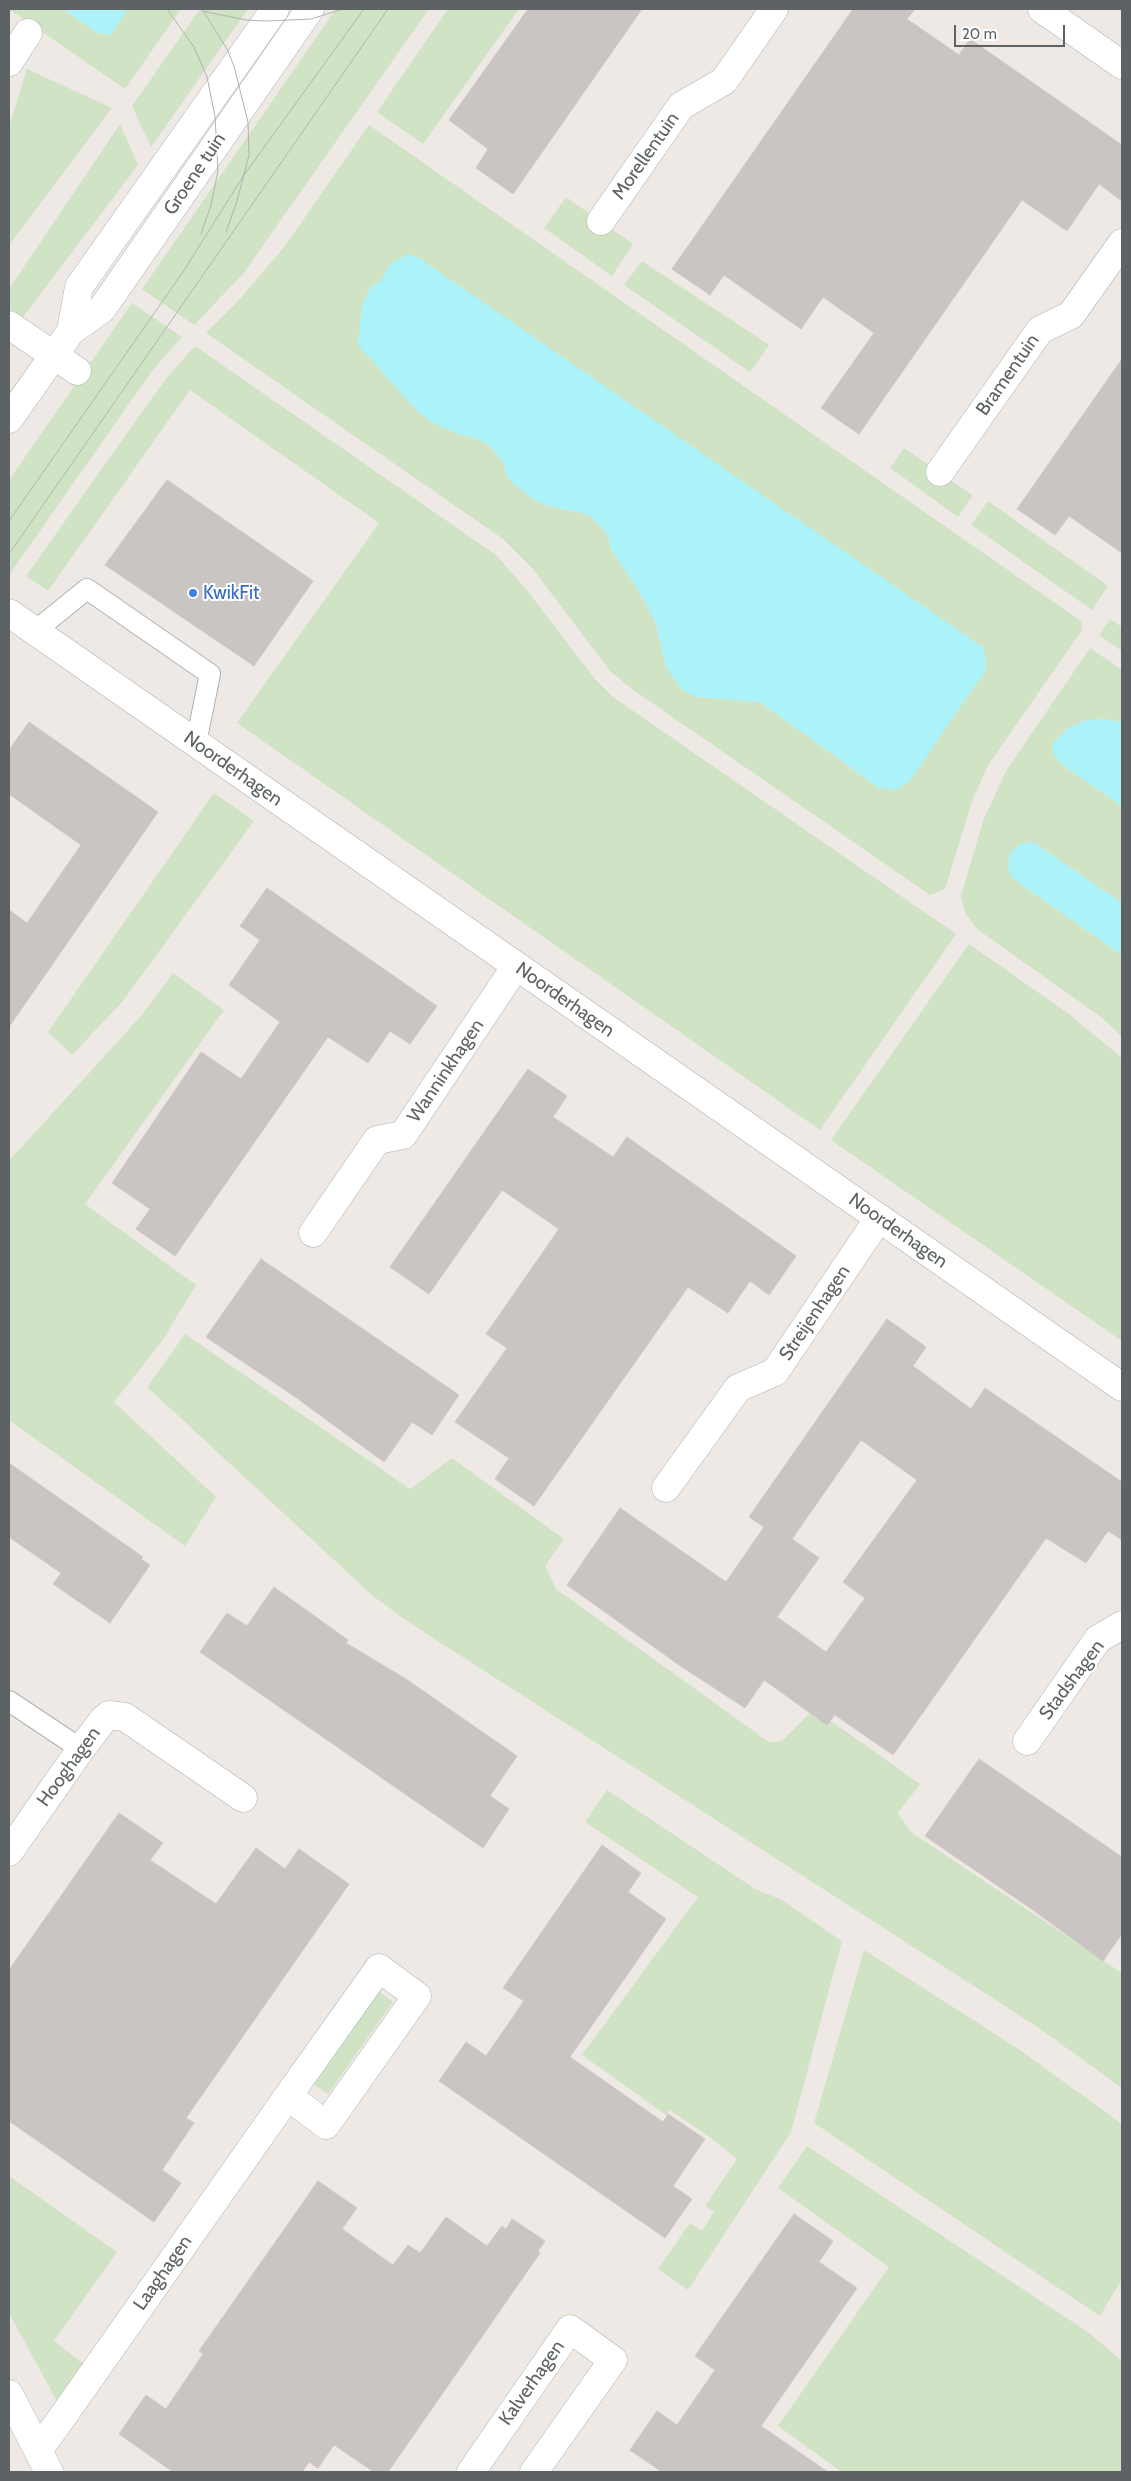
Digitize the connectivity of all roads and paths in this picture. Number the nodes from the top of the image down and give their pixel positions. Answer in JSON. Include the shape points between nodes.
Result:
{"nodes":[{"id":1,"x":275,"y":9,"type":"edge"},
{"id":2,"x":310,"y":9,"type":"edge"},
{"id":3,"x":774,"y":9,"type":"edge"},
{"id":4,"x":1042,"y":9,"type":"edge"},
{"id":5,"x":28,"y":33,"type":"dead end"},
{"id":6,"x":9,"y":62,"type":"edge"},
{"id":7,"x":1122,"y":65,"type":"edge"},
{"id":8,"x":601,"y":221,"type":"dead end"},
{"id":9,"x":1122,"y":243,"type":"edge"},
{"id":10,"x":9,"y":324,"type":"edge"},
{"id":11,"x":71,"y":331,"type":"junction"},
{"id":12,"x":55,"y":355,"type":"junction"},
{"id":13,"x":77,"y":371,"type":"dead end"},
{"id":14,"x":9,"y":419,"type":"edge"},
{"id":15,"x":940,"y":472,"type":"dead end"},
{"id":16,"x":9,"y":613,"type":"edge"},
{"id":17,"x":35,"y":631,"type":"junction"},
{"id":18,"x":196,"y":743,"type":"junction"},
{"id":19,"x":516,"y":966,"type":"junction"},
{"id":20,"x":879,"y":1218,"type":"junction"},
{"id":21,"x":313,"y":1233,"type":"dead end"},
{"id":22,"x":1122,"y":1387,"type":"edge"},
{"id":23,"x":666,"y":1488,"type":"dead end"},
{"id":24,"x":1122,"y":1625,"type":"edge"},
{"id":25,"x":9,"y":1701,"type":"edge"},
{"id":26,"x":1027,"y":1741,"type":"dead end"},
{"id":27,"x":81,"y":1749,"type":"junction"},
{"id":28,"x":243,"y":1798,"type":"dead end"},
{"id":29,"x":9,"y":1852,"type":"edge"},
{"id":30,"x":288,"y":2096,"type":"junction"},
{"id":31,"x":9,"y":2394,"type":"edge"},
{"id":32,"x":44,"y":2461,"type":"edge"},
{"id":33,"x":472,"y":2472,"type":"edge"},
{"id":34,"x":534,"y":2472,"type":"edge"}],
"edges":[{"from":1,"to":11,"type":"street","name":"Groene tuin","via":[[79,287]]},
{"from":2,"to":11,"type":"street","name":"Groene tuin","via":[[102,309]]},
{"from":3,"to":8,"type":"street","name":"Morellentuin","via":[[724,81],[681,106]]},
{"from":4,"to":7,"type":"street"},
{"from":5,"to":6,"type":"street"},
{"from":9,"to":15,"type":"street","name":"Bramentuin","via":[[1071,315],[1040,330]]},
{"from":10,"to":12,"type":"street"},
{"from":11,"to":12,"type":"street","name":"Groene tuin"},
{"from":12,"to":13,"type":"street"},
{"from":12,"to":14,"type":"street","name":"Groene tuin"},
{"from":16,"to":17,"type":"street","name":"Noorderhagen"},
{"from":17,"to":18,"type":"street","name":"Noorderhagen"},
{"from":17,"to":18,"type":"lane","via":[[87,589],[210,674]]},
{"from":18,"to":19,"type":"street","name":"Noorderhagen"},
{"from":19,"to":20,"type":"street","name":"Noorderhagen"},
{"from":19,"to":21,"type":"street","name":"Wanninkhagen","via":[[403,1135],[377,1140]]},
{"from":20,"to":22,"type":"street","name":"Noorderhagen"},
{"from":20,"to":23,"type":"street","name":"Streijenhagen","via":[[775,1372],[738,1388]]},
{"from":24,"to":26,"type":"street","name":"Stadshagen","via":[[1098,1639]]},
{"from":25,"to":27,"type":"lane"},
{"from":27,"to":28,"type":"street","name":"Hooghagen","via":[[103,1720],[115,1714],[125,1717]]},
{"from":27,"to":29,"type":"street","name":"Hooghagen"},
{"from":30,"to":30,"type":"street","name":"Laaghagen","via":[[379,1968],[417,1996],[326,2125]]},
{"from":30,"to":32,"type":"street","name":"Laaghagen"},
{"from":31,"to":32,"type":"street"},
{"from":33,"to":34,"type":"street","name":"Kalverhagen","via":[[570,2329],[613,2360]]}]}
